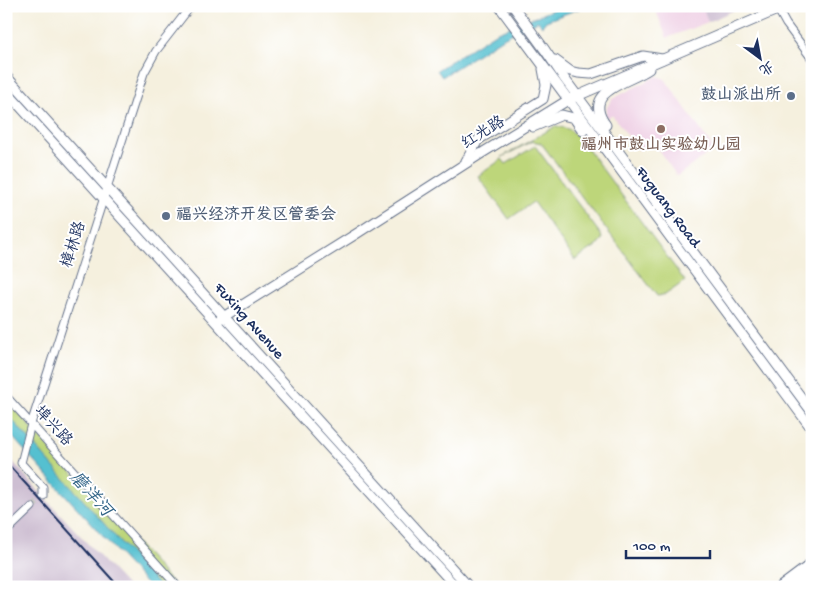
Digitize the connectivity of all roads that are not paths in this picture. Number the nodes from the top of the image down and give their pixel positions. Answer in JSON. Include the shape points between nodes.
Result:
{"nodes":[{"id":1,"x":191,"y":6,"type":"edge"},
{"id":2,"x":499,"y":6,"type":"edge"},
{"id":3,"x":513,"y":6,"type":"edge"},
{"id":4,"x":780,"y":7,"type":"edge"},
{"id":5,"x":545,"y":50,"type":"junction"},
{"id":6,"x":812,"y":58,"type":"edge"},
{"id":7,"x":662,"y":59,"type":"junction"},
{"id":8,"x":542,"y":64,"type":"junction"},
{"id":9,"x":6,"y":76,"type":"edge"},
{"id":10,"x":6,"y":90,"type":"edge"},
{"id":11,"x":573,"y":98,"type":"junction"},
{"id":12,"x":602,"y":145,"type":"junction"},
{"id":13,"x":482,"y":153,"type":"junction"},
{"id":14,"x":465,"y":164,"type":"junction"},
{"id":15,"x":628,"y":164,"type":"junction"},
{"id":16,"x":108,"y":189,"type":"junction"},
{"id":17,"x":104,"y":199,"type":"junction"},
{"id":18,"x":220,"y":319,"type":"junction"},
{"id":19,"x":6,"y":396,"type":"edge"},
{"id":20,"x":812,"y":412,"type":"edge"},
{"id":21,"x":31,"y":424,"type":"junction"},
{"id":22,"x":812,"y":429,"type":"edge"},
{"id":23,"x":43,"y":496,"type":"dead end"},
{"id":24,"x":32,"y":507,"type":"tunnel mouth"},
{"id":25,"x":6,"y":532,"type":"edge"},
{"id":26,"x":812,"y":563,"type":"edge"},
{"id":27,"x":812,"y":572,"type":"edge"},
{"id":28,"x":178,"y":587,"type":"edge"},
{"id":29,"x":456,"y":587,"type":"edge"},
{"id":30,"x":469,"y":587,"type":"edge"},
{"id":31,"x":780,"y":587,"type":"edge"},
{"id":32,"x":792,"y":587,"type":"edge"}],
"edges":[{"from":1,"to":16,"type":"street","name":"樟林路","via":[[149,62]]},
{"from":2,"to":8,"type":"main road","name":"Fuguang Road"},
{"from":3,"to":5,"type":"main road","name":"Fuguang Road"},
{"from":4,"to":6,"type":"street","via":[[786,24]]},
{"from":4,"to":7,"type":"main road","name":"红光路"},
{"from":5,"to":7,"type":"main road","via":[[564,67],[591,74],[642,56]]},
{"from":5,"to":11,"type":"main road","name":"Fuguang Road"},
{"from":7,"to":11,"type":"main road","name":"红光路"},
{"from":7,"to":15,"type":"main road","via":[[640,75],[608,90],[601,98],[600,117],[617,140]]},
{"from":8,"to":11,"type":"main road","name":"Fuguang Road"},
{"from":8,"to":14,"type":"main road","via":[[546,81],[543,99],[478,140]]},
{"from":9,"to":16,"type":"main road","name":"Fuxing Avenue"},
{"from":10,"to":17,"type":"main road","name":"Fuxing Avenue"},
{"from":11,"to":12,"type":"main road","name":"Fuguang Road"},
{"from":11,"to":13,"type":"main road","name":"红光路"},
{"from":11,"to":15,"type":"main road","name":"Fuguang Road"},
{"from":12,"to":13,"type":"main road","via":[[584,132],[574,118],[562,115],[538,124],[507,144]]},
{"from":12,"to":22,"type":"main road","name":"Fuguang Road"},
{"from":13,"to":14,"type":"main road","name":"红光路"},
{"from":14,"to":18,"type":"main road","name":"红光路"},
{"from":15,"to":20,"type":"main road","name":"Fuguang Road"},
{"from":16,"to":17,"type":"street","name":"樟林路"},
{"from":16,"to":18,"type":"main road","name":"Fuxing Avenue"},
{"from":17,"to":18,"type":"main road","name":"Fuxing Avenue"},
{"from":17,"to":21,"type":"street","name":"樟林路"},
{"from":18,"to":29,"type":"main road","name":"Fuxing Avenue"},
{"from":18,"to":30,"type":"main road","name":"Fuxing Avenue"},
{"from":19,"to":21,"type":"street","name":"埠兴路"},
{"from":21,"to":23,"type":"street","name":"樟林路","via":[[22,465],[43,487]]},
{"from":21,"to":28,"type":"street","name":"埠兴路"},
{"from":24,"to":25,"type":"street"},
{"from":26,"to":31,"type":"main road"},
{"from":27,"to":32,"type":"main road"}]}
